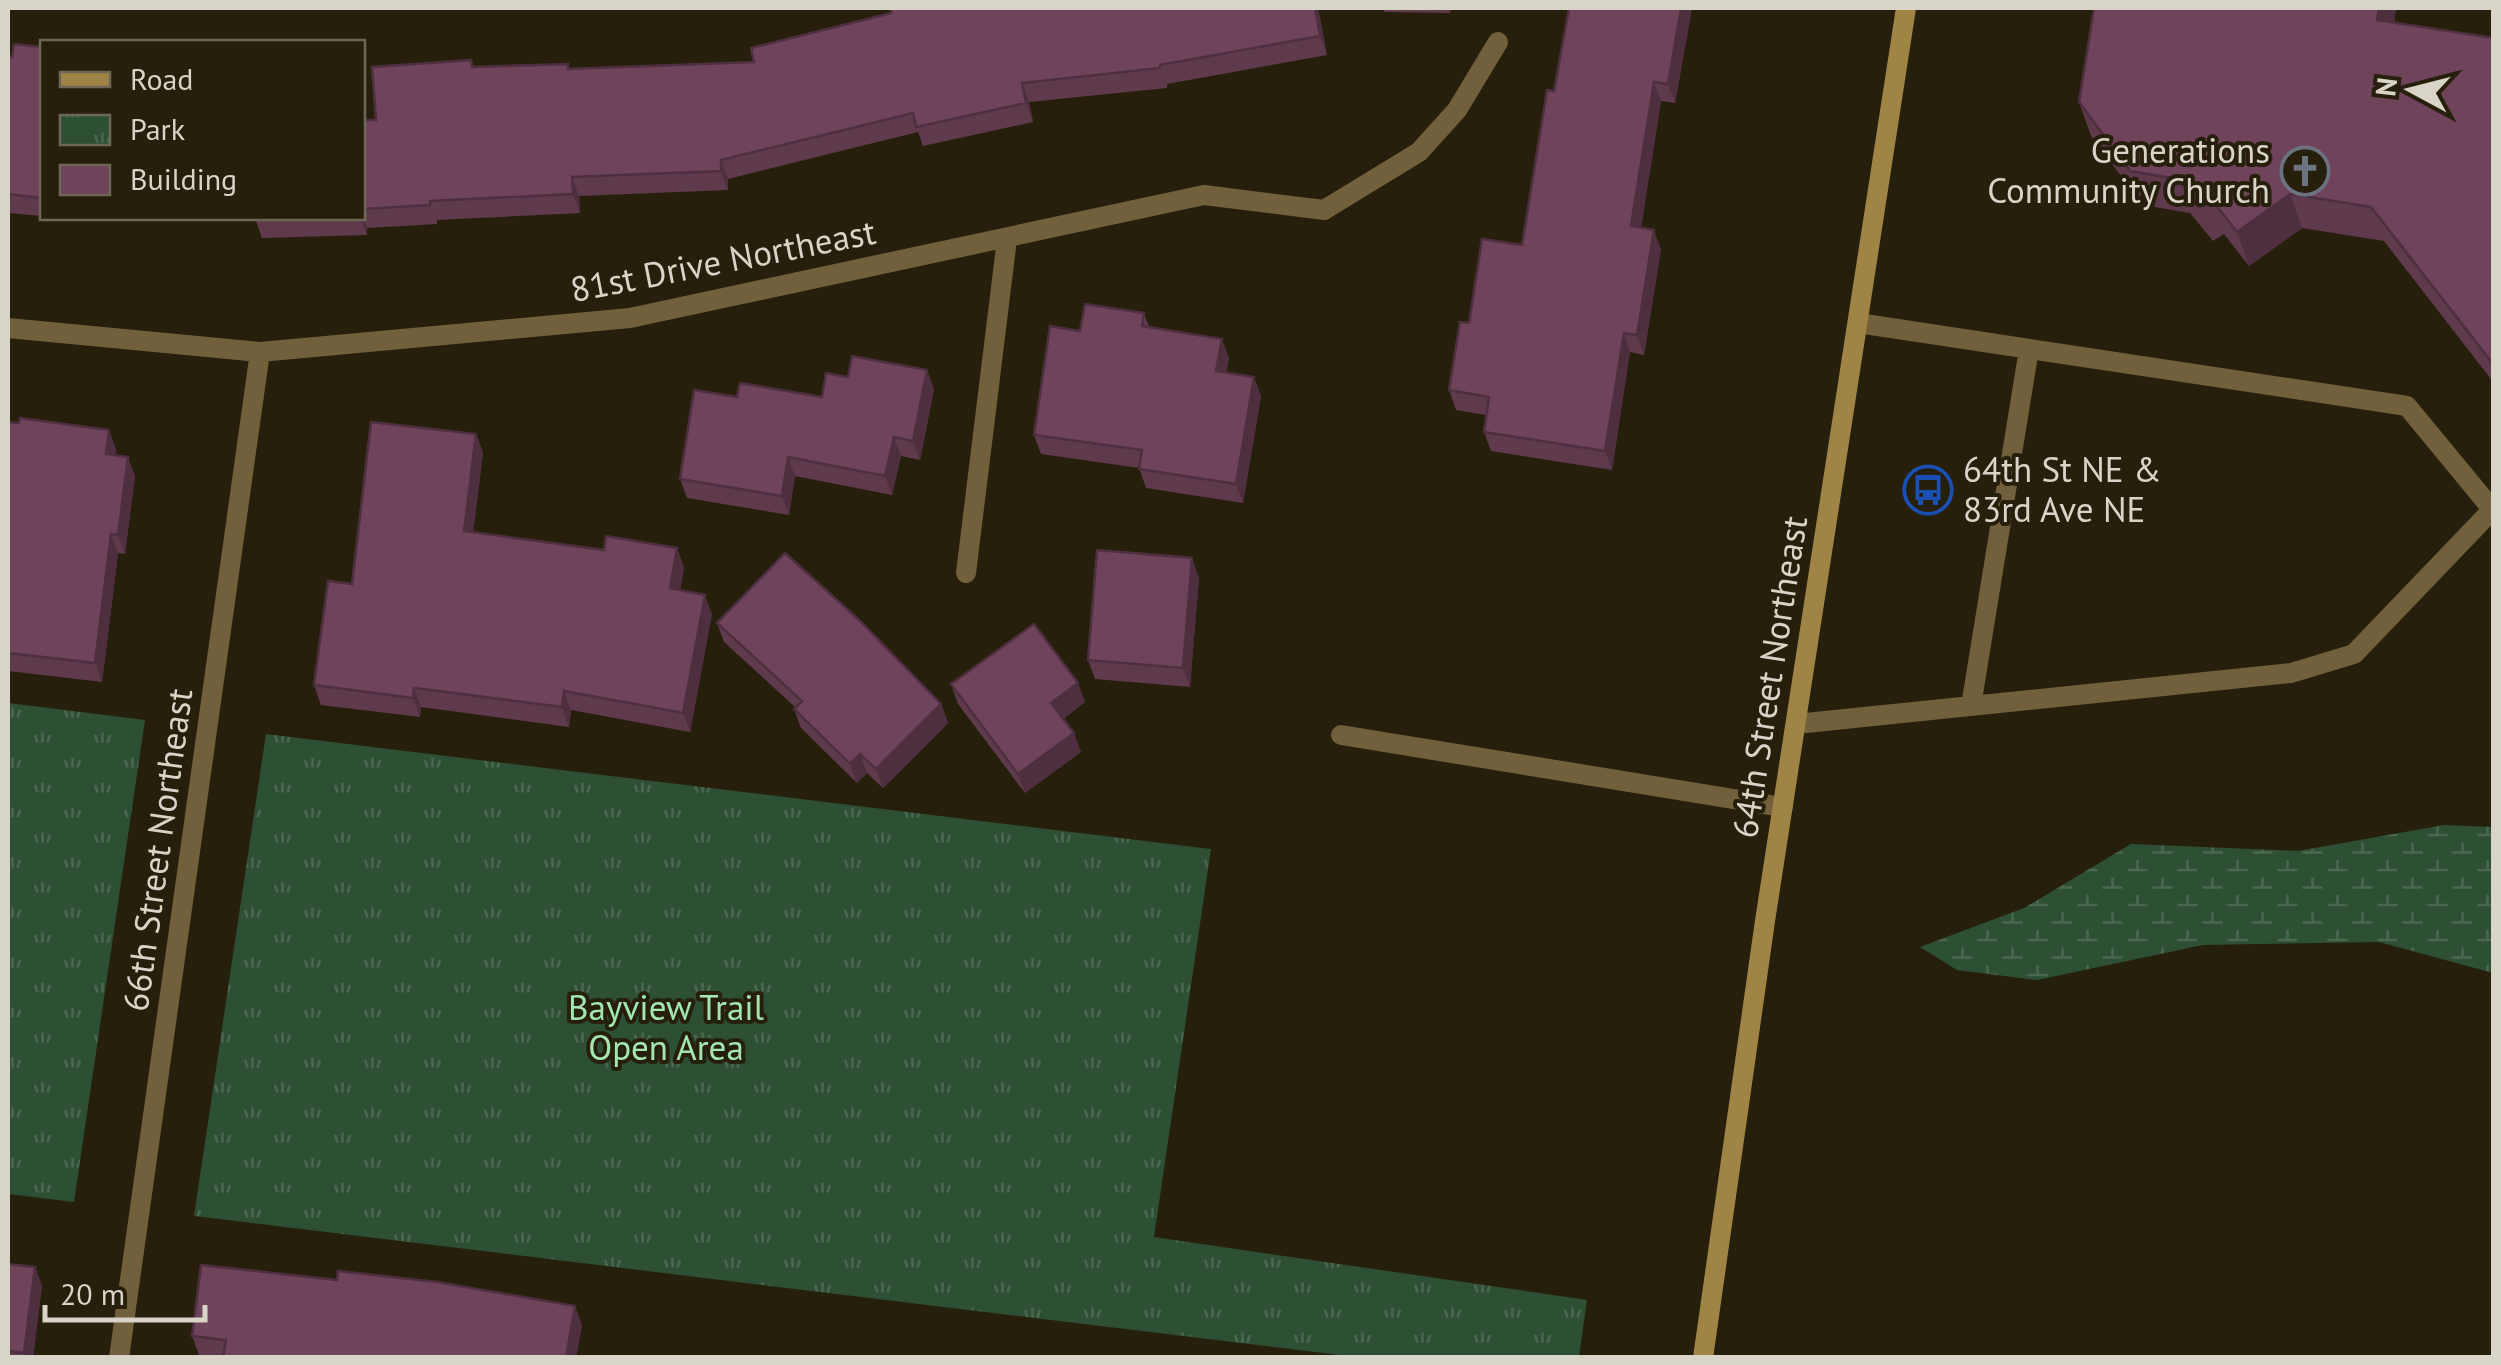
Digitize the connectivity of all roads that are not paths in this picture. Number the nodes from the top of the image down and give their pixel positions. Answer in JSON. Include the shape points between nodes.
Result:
{"nodes":[{"id":1,"x":1906,"y":8,"type":"edge"},
{"id":2,"x":1498,"y":42,"type":"dead end"},
{"id":3,"x":1007,"y":238,"type":"junction"},
{"id":4,"x":1858,"y":323,"type":"junction"},
{"id":5,"x":8,"y":328,"type":"edge"},
{"id":6,"x":2029,"y":349,"type":"junction"},
{"id":7,"x":260,"y":352,"type":"junction"},
{"id":8,"x":2493,"y":508,"type":"edge"},
{"id":9,"x":966,"y":573,"type":"dead end"},
{"id":10,"x":1971,"y":706,"type":"junction"},
{"id":11,"x":1796,"y":724,"type":"junction"},
{"id":12,"x":1341,"y":735,"type":"dead end"},
{"id":13,"x":1783,"y":806,"type":"junction"},
{"id":14,"x":120,"y":1358,"type":"edge"},
{"id":15,"x":1703,"y":1358,"type":"edge"}],
"edges":[{"from":1,"to":4,"type":"main road","name":"64th Street Northeast"},
{"from":2,"to":3,"type":"street","name":"81st Drive Northeast","via":[[1457,110],[1419,152],[1324,210],[1204,195]]},
{"from":3,"to":7,"type":"street","name":"81st Drive Northeast","via":[[630,318]]},
{"from":3,"to":9,"type":"street"},
{"from":4,"to":6,"type":"street"},
{"from":4,"to":11,"type":"main road","name":"64th Street Northeast"},
{"from":5,"to":7,"type":"street","name":"81st Drive Northeast"},
{"from":6,"to":8,"type":"street","via":[[2407,406]]},
{"from":6,"to":10,"type":"street"},
{"from":7,"to":14,"type":"street","name":"66th Street Northeast"},
{"from":8,"to":10,"type":"street","via":[[2354,654],[2291,672]]},
{"from":10,"to":11,"type":"street"},
{"from":11,"to":13,"type":"main road","name":"64th Street Northeast"},
{"from":12,"to":13,"type":"street"},
{"from":13,"to":15,"type":"main road","name":"64th Street Northeast"}]}
